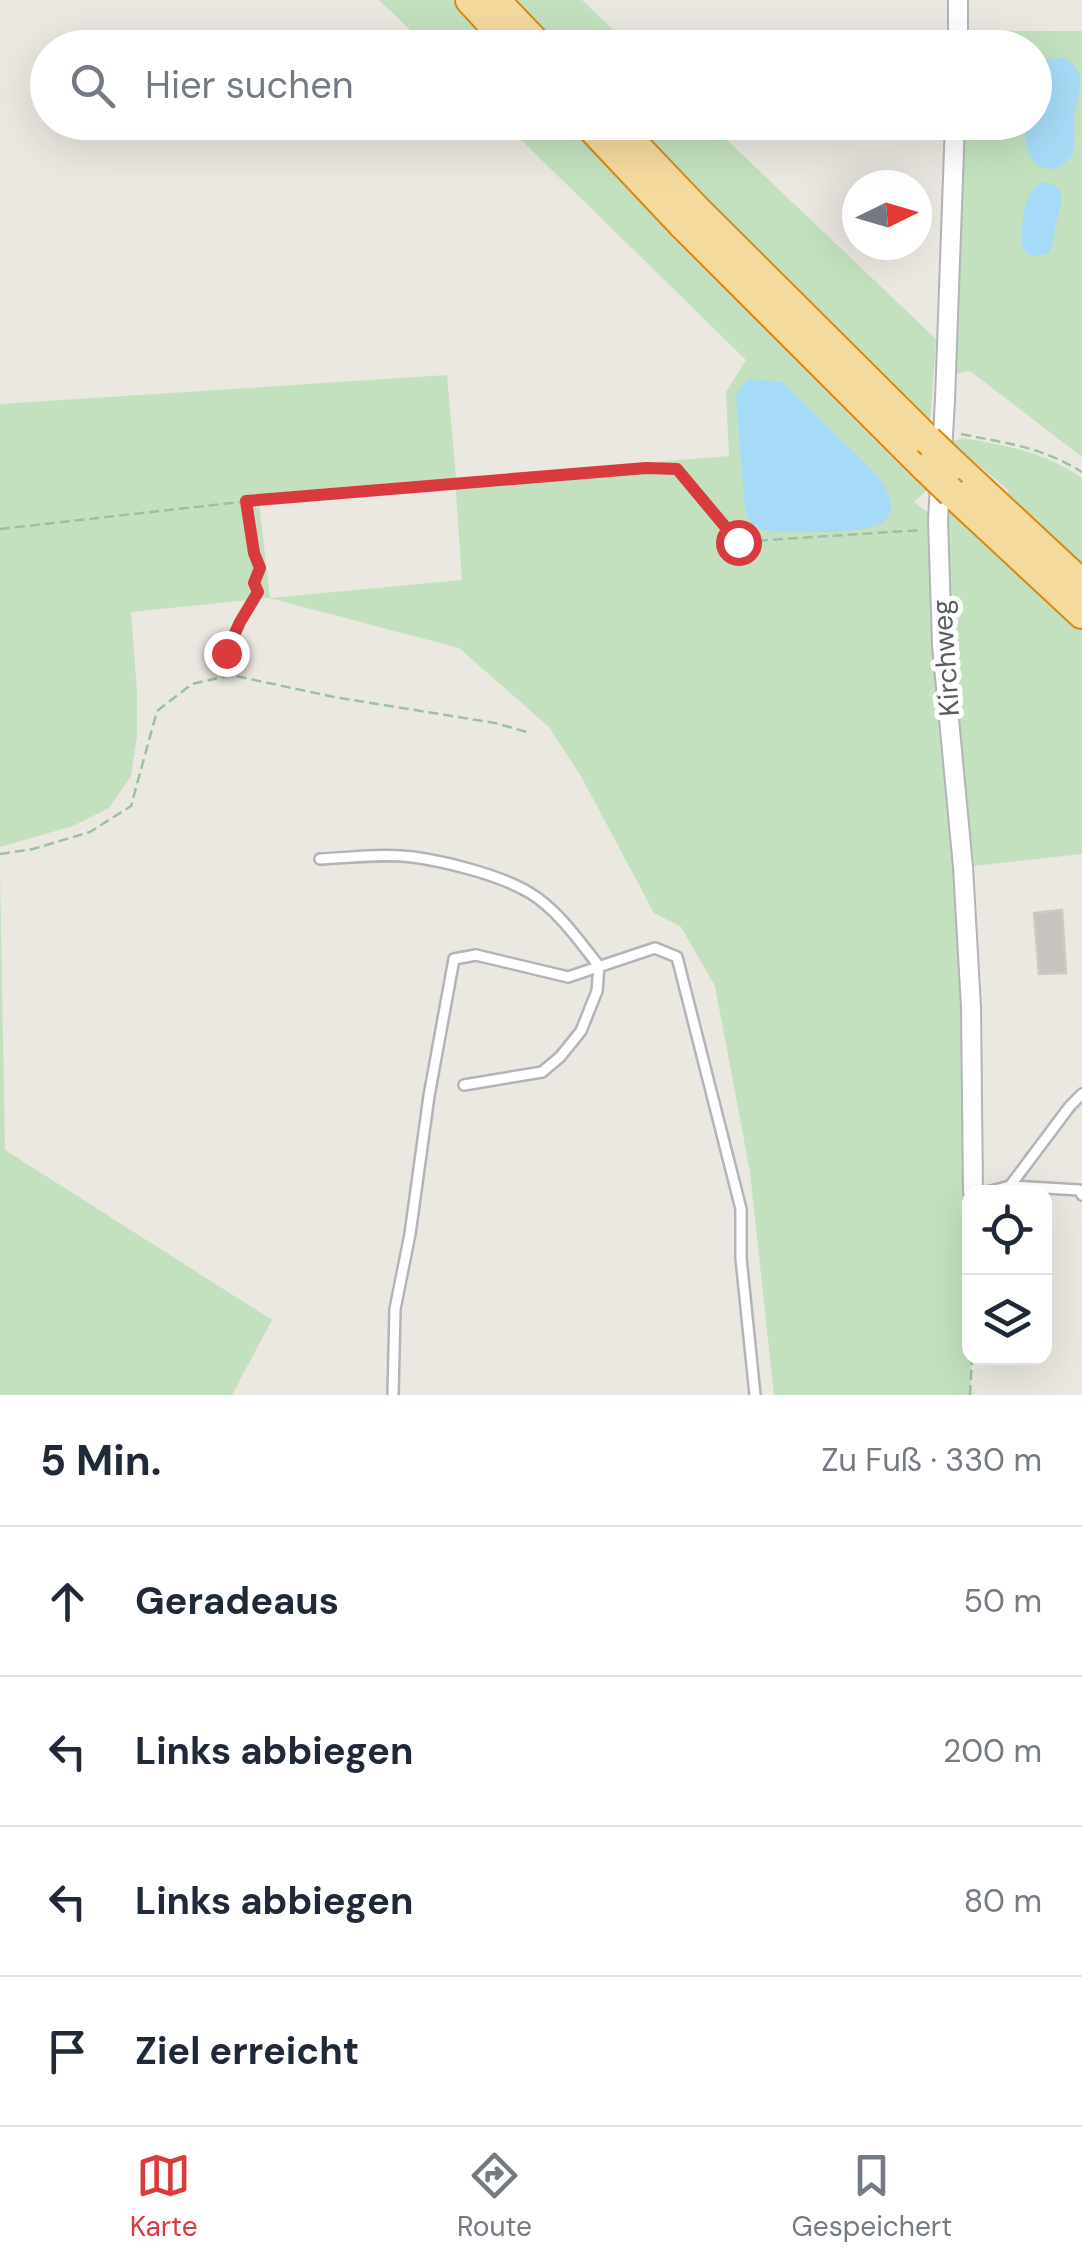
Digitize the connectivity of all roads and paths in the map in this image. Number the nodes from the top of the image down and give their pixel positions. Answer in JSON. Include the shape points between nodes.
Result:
{"nodes":[{"id":1,"x":958,"y":0,"type":"edge"},
{"id":2,"x":480,"y":5,"type":"edge"},
{"id":3,"x":500,"y":30,"type":"edge"},
{"id":4,"x":515,"y":30,"type":"edge"},
{"id":5,"x":958,"y":30,"type":"edge"},
{"id":6,"x":603,"y":140,"type":"edge"},
{"id":7,"x":630,"y":140,"type":"edge"},
{"id":8,"x":954,"y":140,"type":"edge"},
{"id":9,"x":932,"y":446,"type":"junction"},
{"id":10,"x":1082,"y":472,"type":"edge"},
{"id":11,"x":953,"y":479,"type":"junction"},
{"id":12,"x":246,"y":501,"type":"junction"},
{"id":13,"x":0,"y":529,"type":"edge"},
{"id":14,"x":938,"y":529,"type":"junction"},
{"id":15,"x":1082,"y":584,"type":"edge"},
{"id":16,"x":1082,"y":614,"type":"edge"},
{"id":17,"x":231,"y":674,"type":"junction"},
{"id":18,"x":527,"y":732,"type":"dead end"},
{"id":19,"x":0,"y":854,"type":"edge"},
{"id":20,"x":320,"y":859,"type":"dead end"},
{"id":21,"x":599,"y":966,"type":"junction"},
{"id":22,"x":464,"y":1085,"type":"dead end"},
{"id":23,"x":1082,"y":1094,"type":"edge"},
{"id":24,"x":973,"y":1185,"type":"edge"},
{"id":25,"x":1011,"y":1185,"type":"edge"},
{"id":26,"x":1052,"y":1188,"type":"edge"},
{"id":27,"x":1082,"y":1195,"type":"edge"},
{"id":28,"x":972,"y":1365,"type":"edge"},
{"id":29,"x":392,"y":1395,"type":"edge"},
{"id":30,"x":755,"y":1395,"type":"edge"},
{"id":31,"x":970,"y":1395,"type":"edge"}],
"edges":[{"from":1,"to":5,"type":"street"},
{"from":2,"to":3,"type":"highway"},
{"from":2,"to":4,"type":"highway"},
{"from":6,"to":9,"type":"highway","via":[[682,224]]},
{"from":7,"to":9,"type":"highway"},
{"from":8,"to":9,"type":"street","name":"Kirchweg"},
{"from":9,"to":10,"type":"path","via":[[1028,446]]},
{"from":9,"to":11,"type":"highway","bridge":true},
{"from":9,"to":14,"type":"street","name":"Kirchweg"},
{"from":11,"to":15,"type":"highway"},
{"from":11,"to":16,"type":"highway"},
{"from":12,"to":13,"type":"path"},
{"from":12,"to":14,"type":"path","via":[[677,469],[738,542]]},
{"from":12,"to":17,"type":"path","via":[[260,568],[258,592],[226,653]]},
{"from":14,"to":24,"type":"street","name":"Kirchweg","via":[[964,867]]},
{"from":17,"to":18,"type":"path"},
{"from":17,"to":19,"type":"path","via":[[192,684],[157,711],[131,806],[90,832]]},
{"from":20,"to":21,"type":"lane","via":[[410,856],[506,882],[533,894]]},
{"from":21,"to":22,"type":"lane","via":[[598,991],[560,1057],[542,1072]]},
{"from":21,"to":29,"type":"lane","via":[[568,977],[476,955],[454,959],[395,1309]]},
{"from":21,"to":30,"type":"lane","via":[[656,948],[677,957],[741,1208]]},
{"from":23,"to":25,"type":"lane"},
{"from":26,"to":27,"type":"lane"},
{"from":28,"to":31,"type":"path"}]}
